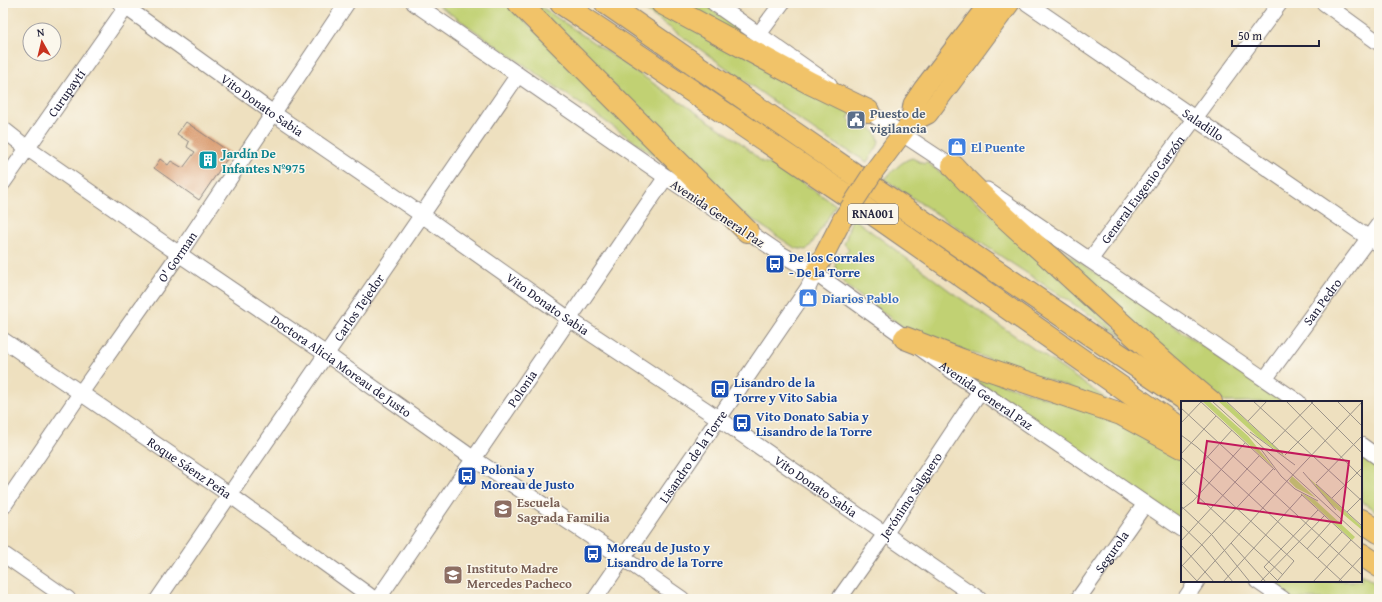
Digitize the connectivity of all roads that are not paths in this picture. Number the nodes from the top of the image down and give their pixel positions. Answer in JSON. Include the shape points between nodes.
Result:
{"nodes":[{"id":1,"x":347,"y":3,"type":"edge"},
{"id":2,"x":414,"y":3,"type":"edge"},
{"id":3,"x":519,"y":3,"type":"edge"},
{"id":4,"x":561,"y":3,"type":"edge"},
{"id":5,"x":606,"y":3,"type":"edge"},
{"id":6,"x":662,"y":3,"type":"edge"},
{"id":7,"x":714,"y":3,"type":"edge"},
{"id":8,"x":782,"y":3,"type":"edge"},
{"id":9,"x":989,"y":3,"type":"edge"},
{"id":10,"x":1010,"y":3,"type":"edge"},
{"id":11,"x":1027,"y":3,"type":"edge"},
{"id":12,"x":1280,"y":3,"type":"edge"},
{"id":13,"x":1324,"y":3,"type":"edge"},
{"id":14,"x":125,"y":4,"type":"edge"},
{"id":15,"x":759,"y":34,"type":"junction"},
{"id":16,"x":1379,"y":43,"type":"edge"},
{"id":17,"x":518,"y":75,"type":"junction"},
{"id":18,"x":868,"y":111,"type":"junction"},
{"id":19,"x":273,"y":113,"type":"junction"},
{"id":20,"x":1195,"y":118,"type":"junction"},
{"id":21,"x":906,"y":128,"type":"junction"},
{"id":22,"x":3,"y":129,"type":"edge"},
{"id":23,"x":27,"y":148,"type":"junction"},
{"id":24,"x":953,"y":166,"type":"junction"},
{"id":25,"x":666,"y":177,"type":"junction"},
{"id":26,"x":3,"y":183,"type":"edge"},
{"id":27,"x":422,"y":215,"type":"junction"},
{"id":28,"x":1379,"y":224,"type":"edge"},
{"id":29,"x":747,"y":231,"type":"junction"},
{"id":30,"x":1374,"y":242,"type":"edge"},
{"id":31,"x":179,"y":254,"type":"junction"},
{"id":32,"x":1090,"y":260,"type":"junction"},
{"id":33,"x":815,"y":273,"type":"junction"},
{"id":34,"x":569,"y":319,"type":"junction"},
{"id":35,"x":904,"y":338,"type":"junction"},
{"id":36,"x":3,"y":340,"type":"edge"},
{"id":37,"x":326,"y":354,"type":"junction"},
{"id":38,"x":1265,"y":380,"type":"junction"},
{"id":39,"x":980,"y":391,"type":"junction"},
{"id":40,"x":80,"y":394,"type":"junction"},
{"id":41,"x":1189,"y":401,"type":"edge"},
{"id":42,"x":1210,"y":401,"type":"edge"},
{"id":43,"x":1296,"y":401,"type":"edge"},
{"id":44,"x":718,"y":418,"type":"junction"},
{"id":45,"x":1181,"y":429,"type":"edge"},
{"id":46,"x":1181,"y":446,"type":"edge"},
{"id":47,"x":1362,"y":446,"type":"edge"},
{"id":48,"x":474,"y":458,"type":"junction"},
{"id":49,"x":1379,"y":458,"type":"edge"},
{"id":50,"x":230,"y":495,"type":"junction"},
{"id":51,"x":1145,"y":504,"type":"junction"},
{"id":52,"x":3,"y":507,"type":"edge"},
{"id":53,"x":1362,"y":521,"type":"edge"},
{"id":54,"x":1181,"y":528,"type":"edge"},
{"id":55,"x":1379,"y":532,"type":"edge"},
{"id":56,"x":885,"y":534,"type":"junction"},
{"id":57,"x":3,"y":554,"type":"edge"},
{"id":58,"x":1362,"y":555,"type":"edge"},
{"id":59,"x":623,"y":558,"type":"junction"},
{"id":60,"x":1379,"y":566,"type":"edge"},
{"id":61,"x":1196,"y":582,"type":"edge"},
{"id":62,"x":1258,"y":582,"type":"edge"},
{"id":63,"x":68,"y":599,"type":"edge"},
{"id":64,"x":158,"y":599,"type":"edge"},
{"id":65,"x":374,"y":599,"type":"edge"},
{"id":66,"x":378,"y":599,"type":"edge"},
{"id":67,"x":595,"y":599,"type":"edge"},
{"id":68,"x":682,"y":599,"type":"edge"},
{"id":69,"x":839,"y":599,"type":"edge"},
{"id":70,"x":979,"y":599,"type":"edge"},
{"id":71,"x":1078,"y":599,"type":"edge"},
{"id":72,"x":1185,"y":599,"type":"edge"},
{"id":73,"x":1283,"y":599,"type":"edge"}],
"edges":[{"from":1,"to":19,"type":"street","name":"O' Gorman"},
{"from":2,"to":17,"type":"street","name":"Avenida General Paz"},
{"from":3,"to":29,"type":"highway"},
{"from":4,"to":45,"type":"highway","number":"RNA001","via":[[846,195]]},
{"from":5,"to":41,"type":"highway","number":"RNA001"},
{"from":6,"to":18,"type":"highway","via":[[810,83]]},
{"from":7,"to":15,"type":"street"},
{"from":8,"to":15,"type":"street"},
{"from":9,"to":21,"type":"main road","via":[[913,104]]},
{"from":10,"to":21,"type":"main road","via":[[928,114]]},
{"from":11,"to":20,"type":"street","name":"Saladillo"},
{"from":12,"to":20,"type":"street","name":"General Eugenio Garzón"},
{"from":13,"to":16,"type":"street"},
{"from":14,"to":19,"type":"street","name":"Vito Donato Sabia"},
{"from":14,"to":23,"type":"street","name":"Curupaytí"},
{"from":15,"to":18,"type":"street"},
{"from":17,"to":25,"type":"street","name":"Avenida General Paz"},
{"from":17,"to":27,"type":"street","name":"Carlos Tejedor"},
{"from":18,"to":21,"type":"street"},
{"from":19,"to":27,"type":"street","name":"Vito Donato Sabia"},
{"from":19,"to":31,"type":"street","name":"O' Gorman"},
{"from":20,"to":30,"type":"street","name":"Saladillo"},
{"from":20,"to":32,"type":"street","name":"General Eugenio Garzón"},
{"from":21,"to":24,"type":"street"},
{"from":21,"to":33,"type":"main road","bridge":true,"via":[[842,220]]},
{"from":22,"to":23,"type":"street","name":"Doctora Alicia Moreau de Justo"},
{"from":23,"to":26,"type":"street","name":"Curupaytí"},
{"from":23,"to":31,"type":"street","name":"Doctora Alicia Moreau de Justo"},
{"from":24,"to":32,"type":"street"},
{"from":24,"to":42,"type":"highway","via":[[976,192]]},
{"from":25,"to":29,"type":"street","name":"Avenida General Paz"},
{"from":25,"to":34,"type":"street","name":"Polonia"},
{"from":27,"to":34,"type":"street","name":"Vito Donato Sabia"},
{"from":27,"to":37,"type":"street","name":"Carlos Tejedor"},
{"from":28,"to":30,"type":"street","name":"San Pedro"},
{"from":29,"to":33,"type":"street","name":"Avenida General Paz"},
{"from":30,"to":38,"type":"street","name":"San Pedro"},
{"from":31,"to":37,"type":"street","name":"Doctora Alicia Moreau de Justo"},
{"from":31,"to":40,"type":"street","name":"O' Gorman"},
{"from":32,"to":38,"type":"street"},
{"from":33,"to":35,"type":"street","name":"Avenida General Paz"},
{"from":33,"to":44,"type":"street","name":"Lisandro de la Torre","via":[[808,288]]},
{"from":34,"to":44,"type":"street","name":"Vito Donato Sabia"},
{"from":34,"to":48,"type":"street","name":"Polonia"},
{"from":35,"to":39,"type":"street","name":"Avenida General Paz"},
{"from":35,"to":46,"type":"highway","via":[[1121,414]]},
{"from":36,"to":40,"type":"street","name":"Roque Sáenz Peña"},
{"from":37,"to":48,"type":"street","name":"Doctora Alicia Moreau de Justo"},
{"from":37,"to":50,"type":"street","name":"Carlos Tejedor"},
{"from":38,"to":43,"type":"street"},
{"from":39,"to":51,"type":"street","name":"Avenida General Paz"},
{"from":39,"to":56,"type":"street","name":"Jerónimo Salguero"},
{"from":40,"to":50,"type":"street","name":"Roque Sáenz Peña"},
{"from":40,"to":52,"type":"street","name":"O' Gorman"},
{"from":44,"to":56,"type":"street","name":"Vito Donato Sabia"},
{"from":44,"to":59,"type":"street","name":"Lisandro de la Torre"},
{"from":47,"to":49,"type":"street"},
{"from":48,"to":59,"type":"street","name":"Doctora Alicia Moreau de Justo"},
{"from":48,"to":66,"type":"street","name":"Polonia"},
{"from":50,"to":64,"type":"street","name":"Carlos Tejedor"},
{"from":50,"to":65,"type":"street","name":"Roque Sáenz Peña"},
{"from":51,"to":54,"type":"street","name":"Avenida General Paz"},
{"from":51,"to":71,"type":"street","name":"Segurola"},
{"from":53,"to":55,"type":"highway"},
{"from":56,"to":69,"type":"street","name":"Jerónimo Salguero"},
{"from":56,"to":70,"type":"street","name":"Vito Donato Sabia"},
{"from":57,"to":63,"type":"street"},
{"from":58,"to":60,"type":"highway"},
{"from":59,"to":67,"type":"street","name":"Lisandro de la Torre"},
{"from":59,"to":68,"type":"street","name":"Doctora Alicia Moreau de Justo"},
{"from":61,"to":72,"type":"street"},
{"from":62,"to":73,"type":"street"}]}
